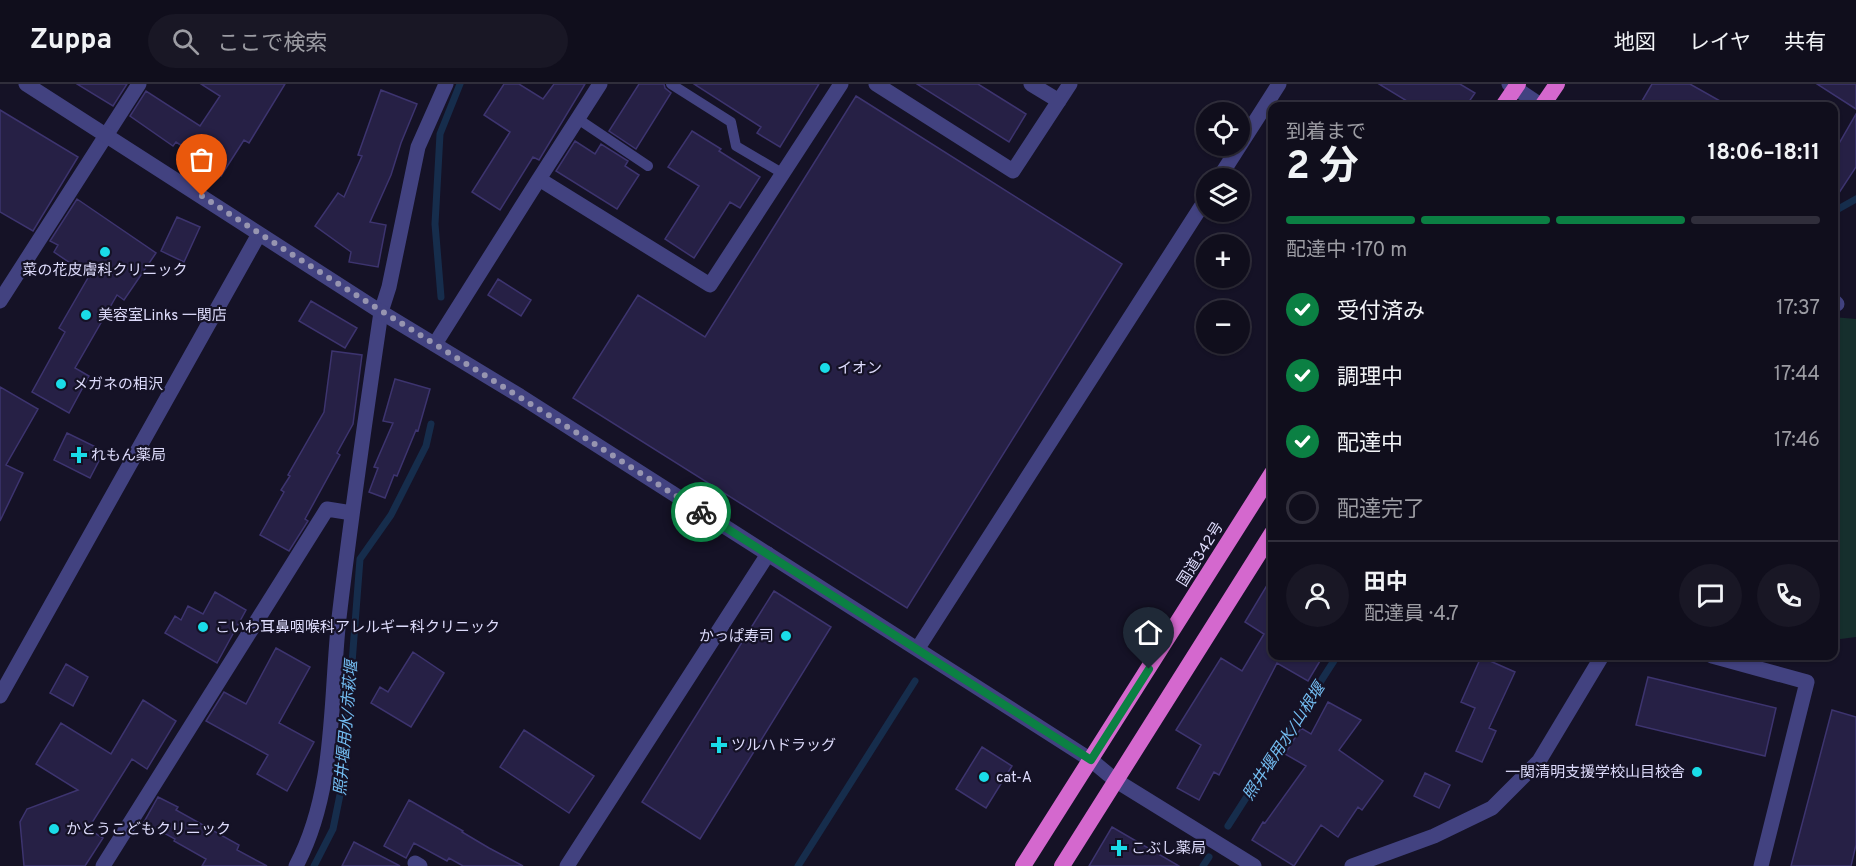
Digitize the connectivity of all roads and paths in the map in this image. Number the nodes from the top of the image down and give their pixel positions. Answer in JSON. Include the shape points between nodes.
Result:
{"nodes":[{"id":1,"x":26,"y":84,"type":"edge"},
{"id":2,"x":138,"y":84,"type":"edge"},
{"id":3,"x":446,"y":84,"type":"edge"},
{"id":4,"x":600,"y":84,"type":"edge"},
{"id":5,"x":670,"y":84,"type":"edge"},
{"id":6,"x":841,"y":84,"type":"edge"},
{"id":7,"x":876,"y":84,"type":"edge"},
{"id":8,"x":1030,"y":84,"type":"edge"},
{"id":9,"x":1070,"y":84,"type":"edge"},
{"id":10,"x":1280,"y":84,"type":"edge"},
{"id":11,"x":1557,"y":84,"type":"edge"},
{"id":12,"x":1514,"y":85,"type":"edge"},
{"id":13,"x":1059,"y":101,"type":"junction"},
{"id":14,"x":1268,"y":102,"type":"edge"},
{"id":15,"x":1268,"y":102,"type":"edge"},
{"id":16,"x":1505,"y":102,"type":"edge"},
{"id":17,"x":1537,"y":102,"type":"edge"},
{"id":18,"x":1545,"y":102,"type":"edge"},
{"id":19,"x":578,"y":119,"type":"junction"},
{"id":20,"x":106,"y":134,"type":"junction"},
{"id":21,"x":648,"y":166,"type":"dead end"},
{"id":22,"x":1225,"y":168,"type":"edge"},
{"id":23,"x":782,"y":173,"type":"junction"},
{"id":24,"x":540,"y":179,"type":"junction"},
{"id":25,"x":1196,"y":215,"type":"edge"},
{"id":26,"x":259,"y":234,"type":"junction"},
{"id":27,"x":0,"y":302,"type":"edge"},
{"id":28,"x":381,"y":312,"type":"junction"},
{"id":29,"x":435,"y":344,"type":"junction"},
{"id":30,"x":1268,"y":479,"type":"edge"},
{"id":31,"x":352,"y":513,"type":"junction"},
{"id":32,"x":1268,"y":539,"type":"edge"},
{"id":33,"x":768,"y":554,"type":"junction"},
{"id":34,"x":918,"y":648,"type":"junction"},
{"id":35,"x":1600,"y":660,"type":"edge"},
{"id":36,"x":1727,"y":660,"type":"edge"},
{"id":37,"x":0,"y":696,"type":"edge"},
{"id":38,"x":1091,"y":760,"type":"junction"},
{"id":39,"x":1115,"y":780,"type":"junction"},
{"id":40,"x":298,"y":865,"type":"edge"},
{"id":41,"x":103,"y":866,"type":"edge"},
{"id":42,"x":567,"y":866,"type":"edge"},
{"id":43,"x":1023,"y":866,"type":"edge"},
{"id":44,"x":1062,"y":866,"type":"edge"},
{"id":45,"x":1254,"y":866,"type":"edge"},
{"id":46,"x":1352,"y":866,"type":"edge"},
{"id":47,"x":1761,"y":866,"type":"edge"}],
"edges":[{"from":1,"to":20,"type":"street"},
{"from":2,"to":20,"type":"street"},
{"from":3,"to":28,"type":"street","via":[[418,147]]},
{"from":4,"to":19,"type":"street"},
{"from":5,"to":23,"type":"lane","via":[[731,122],[736,146]]},
{"from":6,"to":23,"type":"street"},
{"from":7,"to":13,"type":"street","via":[[1013,171]]},
{"from":8,"to":13,"type":"street"},
{"from":9,"to":13,"type":"street"},
{"from":10,"to":15,"type":"street"},
{"from":11,"to":18,"type":"highway"},
{"from":12,"to":16,"type":"highway"},
{"from":12,"to":17,"type":"street"},
{"from":14,"to":22,"type":"street"},
{"from":19,"to":21,"type":"lane"},
{"from":19,"to":24,"type":"street"},
{"from":20,"to":26,"type":"street"},
{"from":20,"to":27,"type":"street"},
{"from":23,"to":24,"type":"street","via":[[710,285]]},
{"from":24,"to":29,"type":"street"},
{"from":25,"to":34,"type":"street"},
{"from":26,"to":28,"type":"street"},
{"from":26,"to":37,"type":"street"},
{"from":28,"to":29,"type":"street"},
{"from":28,"to":31,"type":"street"},
{"from":29,"to":33,"type":"street"},
{"from":30,"to":38,"type":"highway","name":"国道342号"},
{"from":31,"to":40,"type":"street","via":[[325,774],[314,827]]},
{"from":31,"to":41,"type":"street","via":[[327,509]]},
{"from":32,"to":39,"type":"highway"},
{"from":33,"to":34,"type":"street"},
{"from":33,"to":42,"type":"street"},
{"from":34,"to":38,"type":"street"},
{"from":35,"to":46,"type":"street","via":[[1539,761],[1492,808],[1434,836]]},
{"from":36,"to":47,"type":"street","via":[[1807,682]]},
{"from":38,"to":39,"type":"street"},
{"from":38,"to":43,"type":"highway","name":"国道342号"},
{"from":39,"to":44,"type":"highway"},
{"from":39,"to":45,"type":"street"}]}
